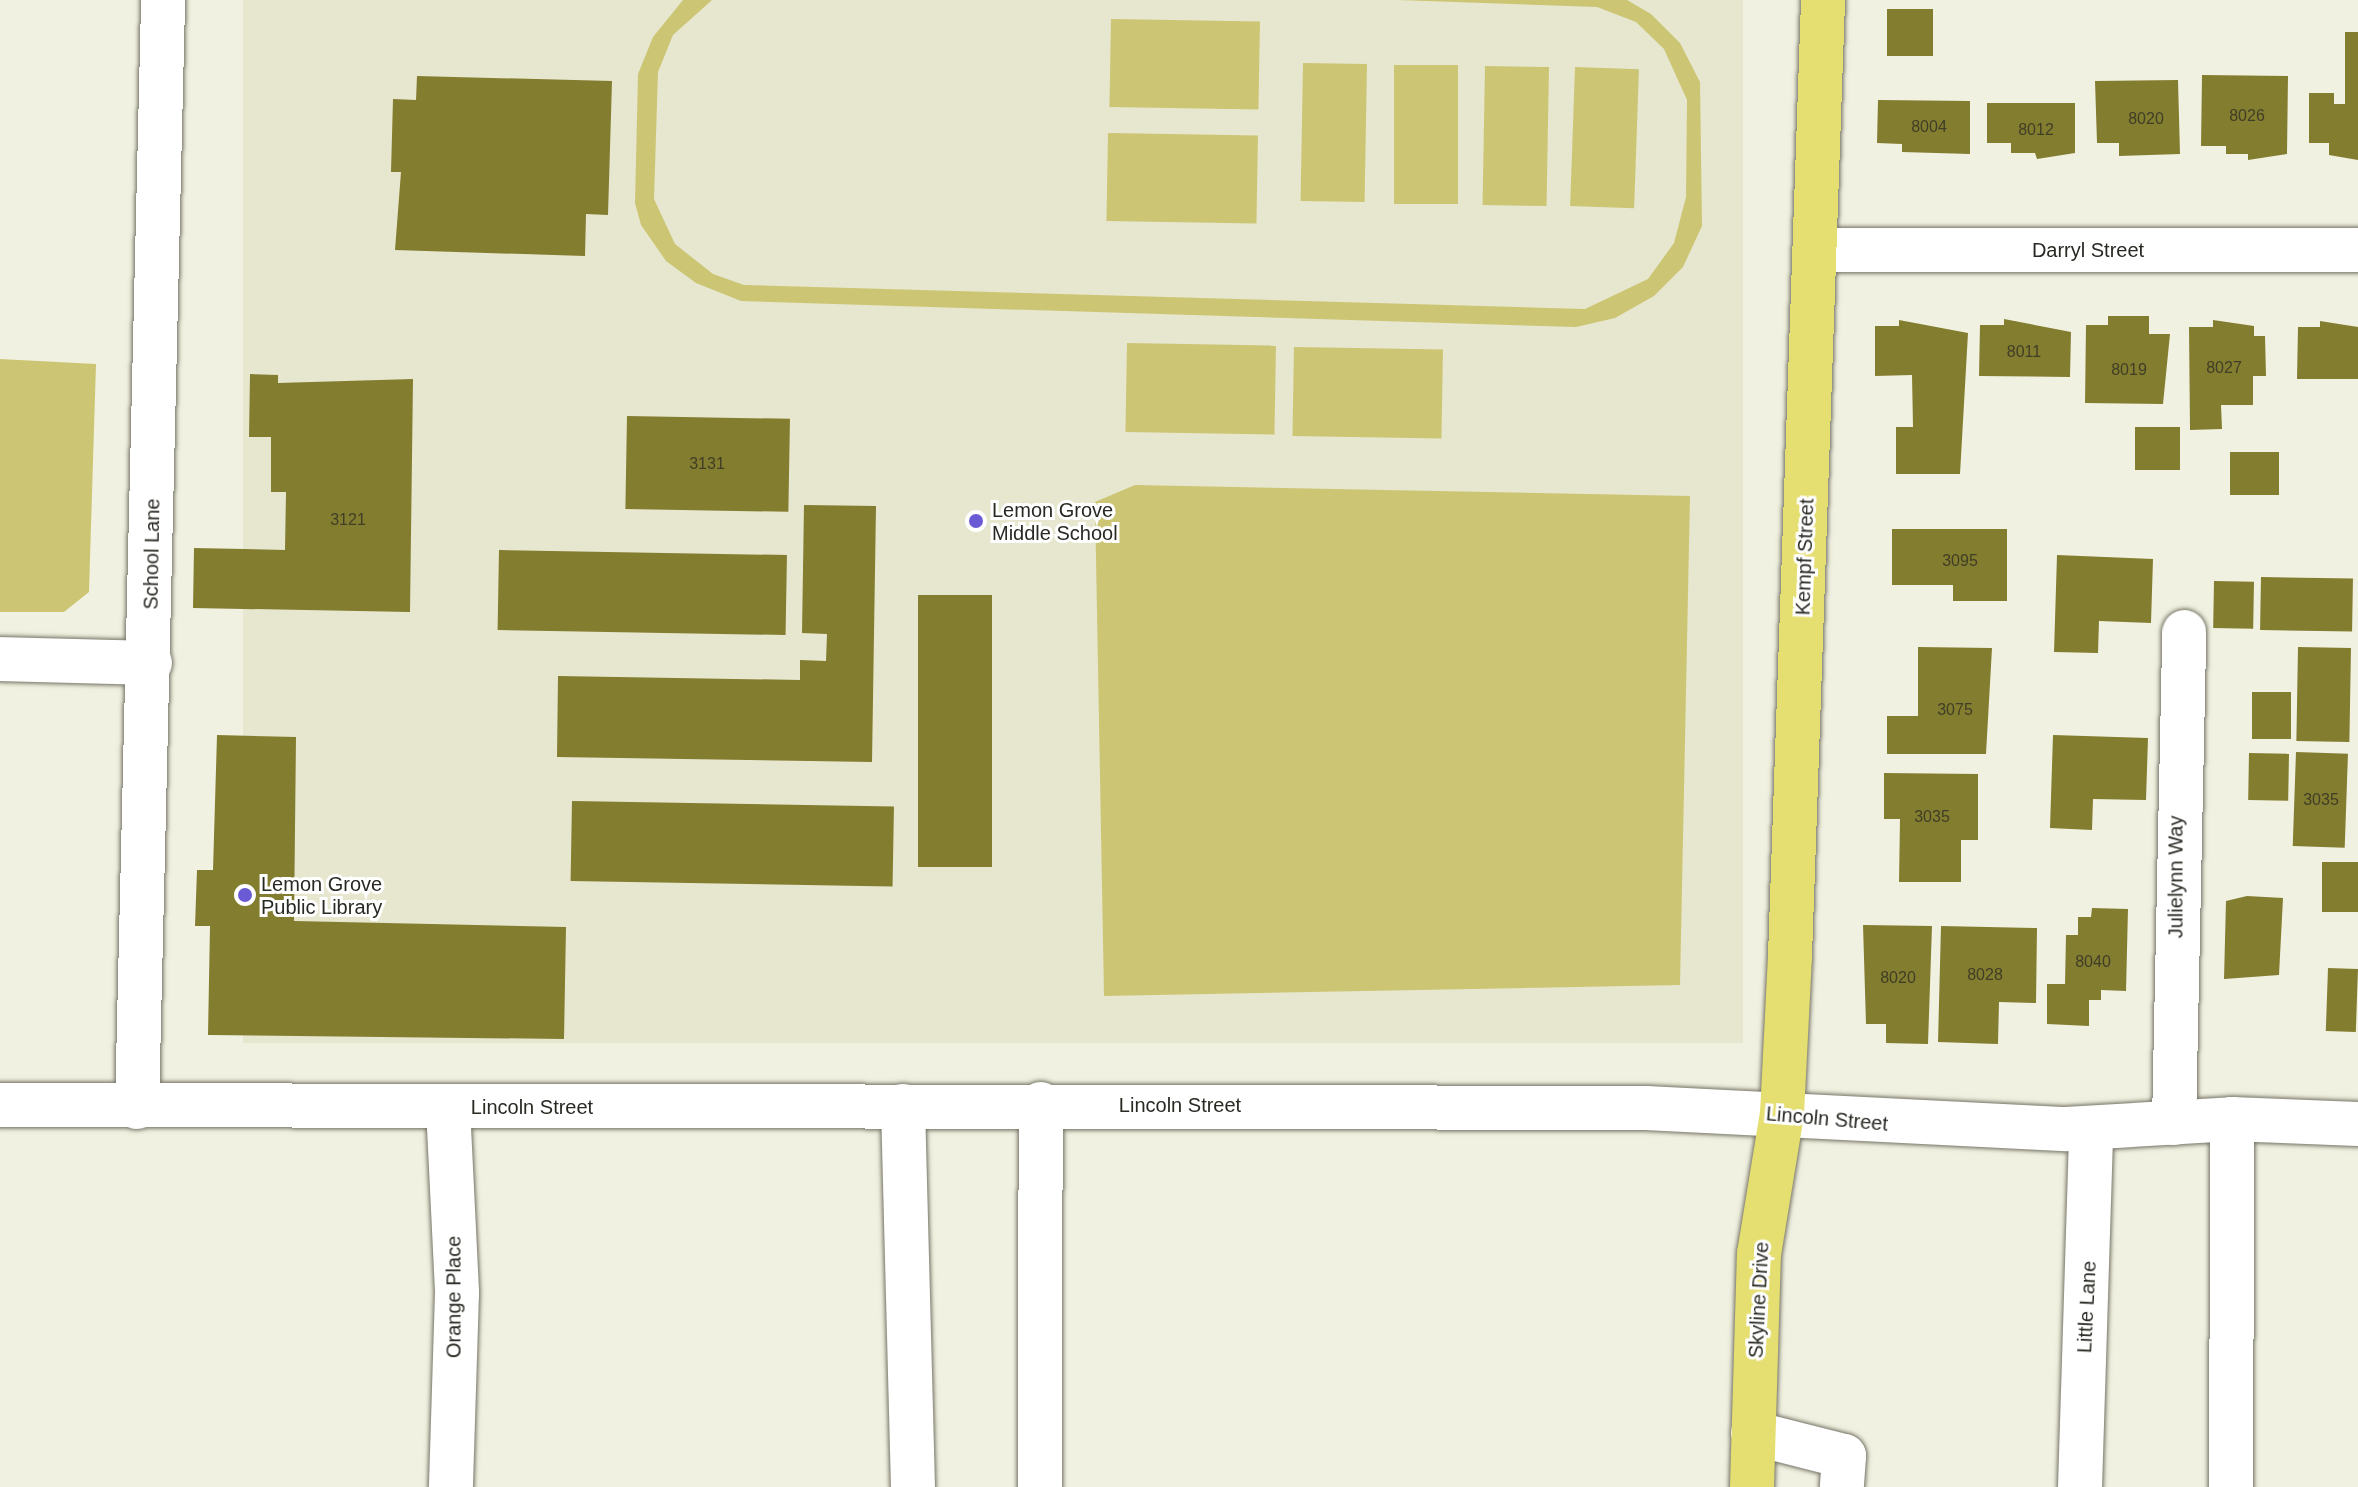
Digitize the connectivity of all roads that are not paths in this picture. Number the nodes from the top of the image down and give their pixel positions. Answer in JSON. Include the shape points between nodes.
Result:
{"nodes":[{"id":1,"x":163,"y":0,"type":"edge"},
{"id":2,"x":1823,"y":0,"type":"edge"},
{"id":3,"x":1817,"y":250,"type":"junction"},
{"id":4,"x":2358,"y":250,"type":"edge"},
{"id":5,"x":2184,"y":632,"type":"dead end"},
{"id":6,"x":0,"y":659,"type":"edge"},
{"id":7,"x":150,"y":663,"type":"junction"},
{"id":8,"x":1041,"y":1104,"type":"junction"},
{"id":9,"x":0,"y":1105,"type":"edge"},
{"id":10,"x":903,"y":1106,"type":"junction"},
{"id":11,"x":137,"y":1107,"type":"junction"},
{"id":12,"x":448,"y":1107,"type":"junction"},
{"id":13,"x":1782,"y":1114,"type":"junction"},
{"id":14,"x":2232,"y":1119,"type":"junction"},
{"id":15,"x":2174,"y":1123,"type":"junction"},
{"id":16,"x":2358,"y":1124,"type":"edge"},
{"id":17,"x":2091,"y":1128,"type":"junction"},
{"id":18,"x":1753,"y":1433,"type":"junction"},
{"id":19,"x":451,"y":1487,"type":"edge"},
{"id":20,"x":913,"y":1487,"type":"edge"},
{"id":21,"x":1040,"y":1487,"type":"edge"},
{"id":22,"x":1752,"y":1487,"type":"edge"},
{"id":23,"x":1842,"y":1487,"type":"edge"},
{"id":24,"x":2080,"y":1487,"type":"edge"},
{"id":25,"x":2231,"y":1487,"type":"edge"}],
"edges":[{"from":1,"to":7,"type":"street","name":"School Lane"},
{"from":2,"to":3,"type":"main road","name":"Kempf Street"},
{"from":3,"to":4,"type":"street","name":"Darryl Street"},
{"from":3,"to":13,"type":"main road","name":"Kempf Street"},
{"from":5,"to":15,"type":"street","name":"Julielynn Way"},
{"from":6,"to":7,"type":"street"},
{"from":7,"to":11,"type":"street","name":"School Lane"},
{"from":8,"to":10,"type":"street","name":"Lincoln Street"},
{"from":8,"to":13,"type":"street","name":"Lincoln Street"},
{"from":8,"to":21,"type":"street"},
{"from":9,"to":11,"type":"street","name":"Lincoln Street"},
{"from":10,"to":12,"type":"street","name":"Lincoln Street"},
{"from":10,"to":20,"type":"street"},
{"from":11,"to":12,"type":"street","name":"Lincoln Street"},
{"from":12,"to":19,"type":"street","name":"Orange Place","via":[[457,1293]]},
{"from":13,"to":17,"type":"street","name":"Lincoln Street","via":[[1900,1125]]},
{"from":13,"to":18,"type":"main road","name":"Skyline Drive","via":[[1759,1254]]},
{"from":14,"to":15,"type":"street","name":"Lincoln Street"},
{"from":14,"to":16,"type":"street","name":"Lincoln Street"},
{"from":14,"to":25,"type":"street"},
{"from":15,"to":17,"type":"street","name":"Lincoln Street"},
{"from":17,"to":24,"type":"street","name":"Little Lane"},
{"from":18,"to":22,"type":"main road","name":"Skyline Drive"},
{"from":18,"to":23,"type":"street","via":[[1844,1456]]}]}
